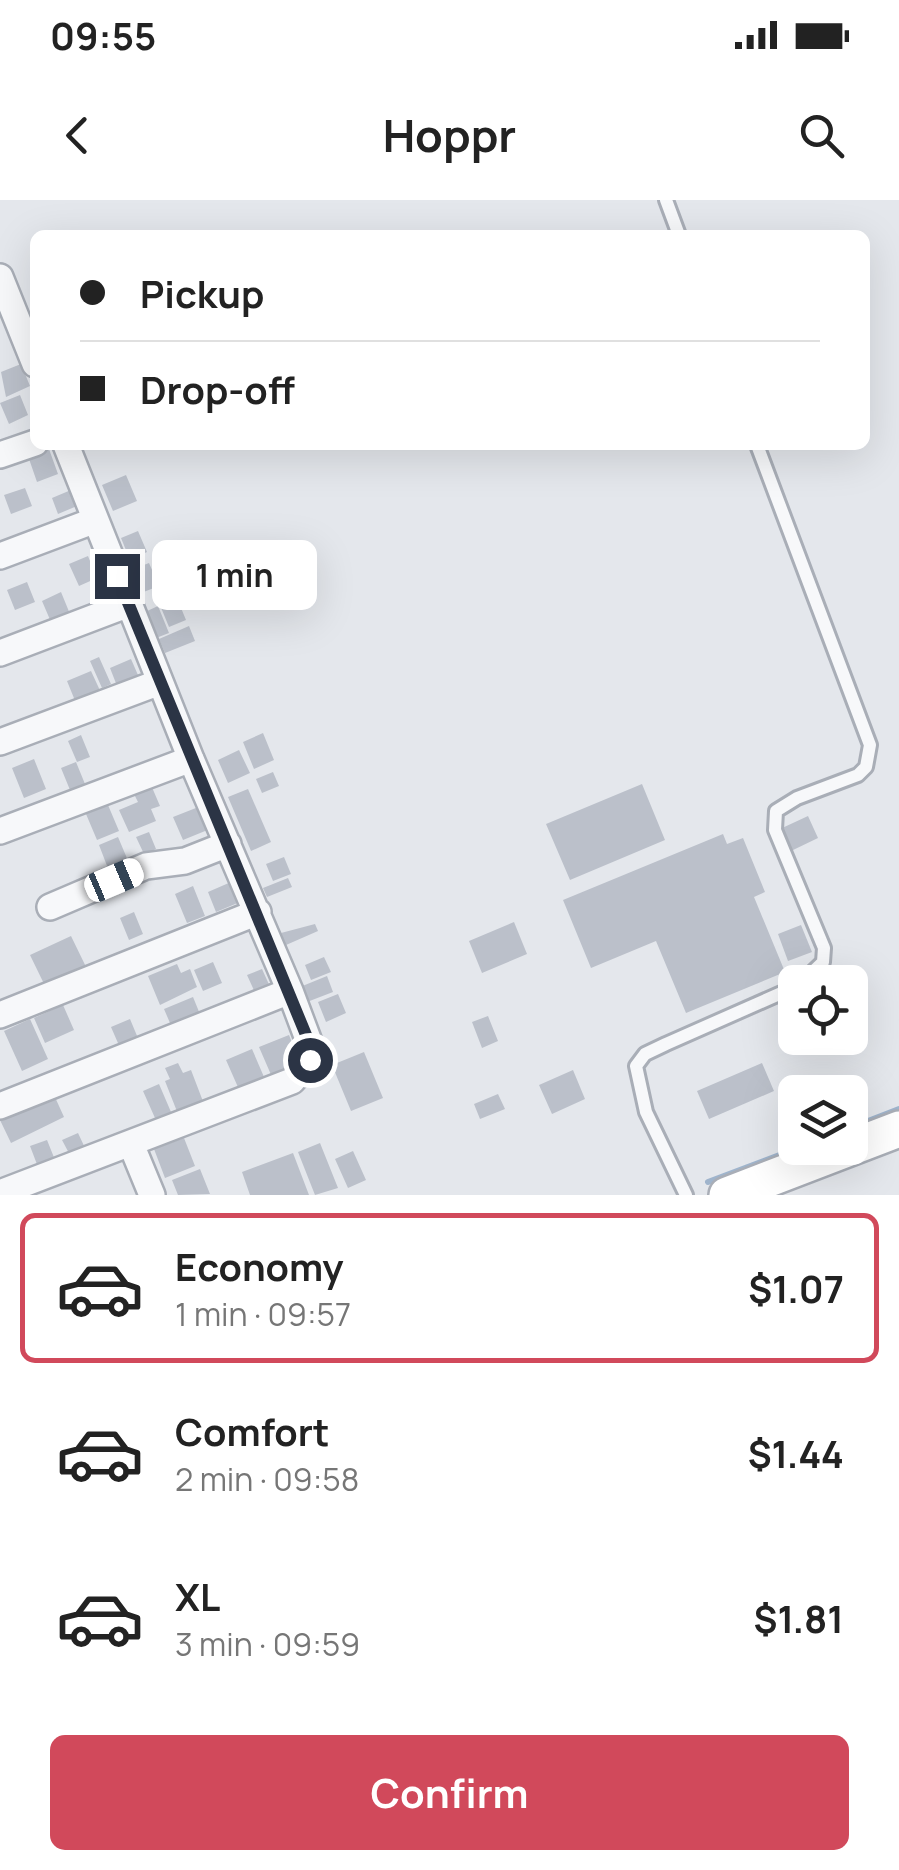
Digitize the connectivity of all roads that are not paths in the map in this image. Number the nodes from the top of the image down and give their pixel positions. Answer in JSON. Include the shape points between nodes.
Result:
{"nodes":[{"id":1,"x":666,"y":200,"type":"edge"},
{"id":2,"x":677,"y":230,"type":"edge"},
{"id":3,"x":0,"y":277,"type":"edge"},
{"id":4,"x":25,"y":338,"type":"junction"},
{"id":5,"x":0,"y":349,"type":"edge"},
{"id":6,"x":30,"y":351,"type":"edge"},
{"id":7,"x":30,"y":445,"type":"edge"},
{"id":8,"x":68,"y":450,"type":"edge"},
{"id":9,"x":760,"y":450,"type":"edge"},
{"id":10,"x":0,"y":454,"type":"edge"},
{"id":11,"x":93,"y":521,"type":"junction"},
{"id":12,"x":0,"y":556,"type":"edge"},
{"id":13,"x":129,"y":604,"type":"junction"},
{"id":14,"x":0,"y":653,"type":"edge"},
{"id":15,"x":160,"y":682,"type":"junction"},
{"id":16,"x":0,"y":742,"type":"edge"},
{"id":17,"x":190,"y":760,"type":"junction"},
{"id":18,"x":0,"y":831,"type":"edge"},
{"id":19,"x":228,"y":844,"type":"junction"},
{"id":20,"x":50,"y":907,"type":"dead end"},
{"id":21,"x":258,"y":912,"type":"junction"},
{"id":22,"x":820,"y":965,"type":"edge"},
{"id":23,"x":290,"y":991,"type":"junction"},
{"id":24,"x":778,"y":995,"type":"edge"},
{"id":25,"x":0,"y":1015,"type":"edge"},
{"id":26,"x":0,"y":1106,"type":"edge"},
{"id":27,"x":899,"y":1129,"type":"edge"},
{"id":28,"x":131,"y":1144,"type":"junction"},
{"id":29,"x":0,"y":1193,"type":"edge"},
{"id":30,"x":152,"y":1195,"type":"edge"},
{"id":31,"x":686,"y":1195,"type":"edge"},
{"id":32,"x":727,"y":1195,"type":"edge"}],
"edges":[{"from":1,"to":2,"type":"lane"},
{"from":3,"to":4,"type":"street"},
{"from":4,"to":5,"type":"street"},
{"from":4,"to":6,"type":"street"},
{"from":7,"to":10,"type":"street"},
{"from":8,"to":11,"type":"street"},
{"from":9,"to":22,"type":"lane","via":[[870,745],[858,774],[776,811],[775,830],[824,948]]},
{"from":11,"to":12,"type":"street"},
{"from":11,"to":13,"type":"street"},
{"from":13,"to":14,"type":"street"},
{"from":13,"to":15,"type":"street"},
{"from":15,"to":16,"type":"street"},
{"from":15,"to":17,"type":"street"},
{"from":17,"to":18,"type":"street"},
{"from":17,"to":19,"type":"street"},
{"from":19,"to":20,"type":"street","via":[[184,861],[146,866]]},
{"from":19,"to":21,"type":"street"},
{"from":21,"to":23,"type":"street"},
{"from":21,"to":25,"type":"street"},
{"from":23,"to":26,"type":"street"},
{"from":23,"to":28,"type":"street","via":[[311,1047],[306,1069],[292,1081]]},
{"from":24,"to":31,"type":"lane","via":[[645,1054],[636,1066],[646,1112]]},
{"from":27,"to":32,"type":"street"},
{"from":28,"to":29,"type":"street"},
{"from":28,"to":30,"type":"street"}]}
